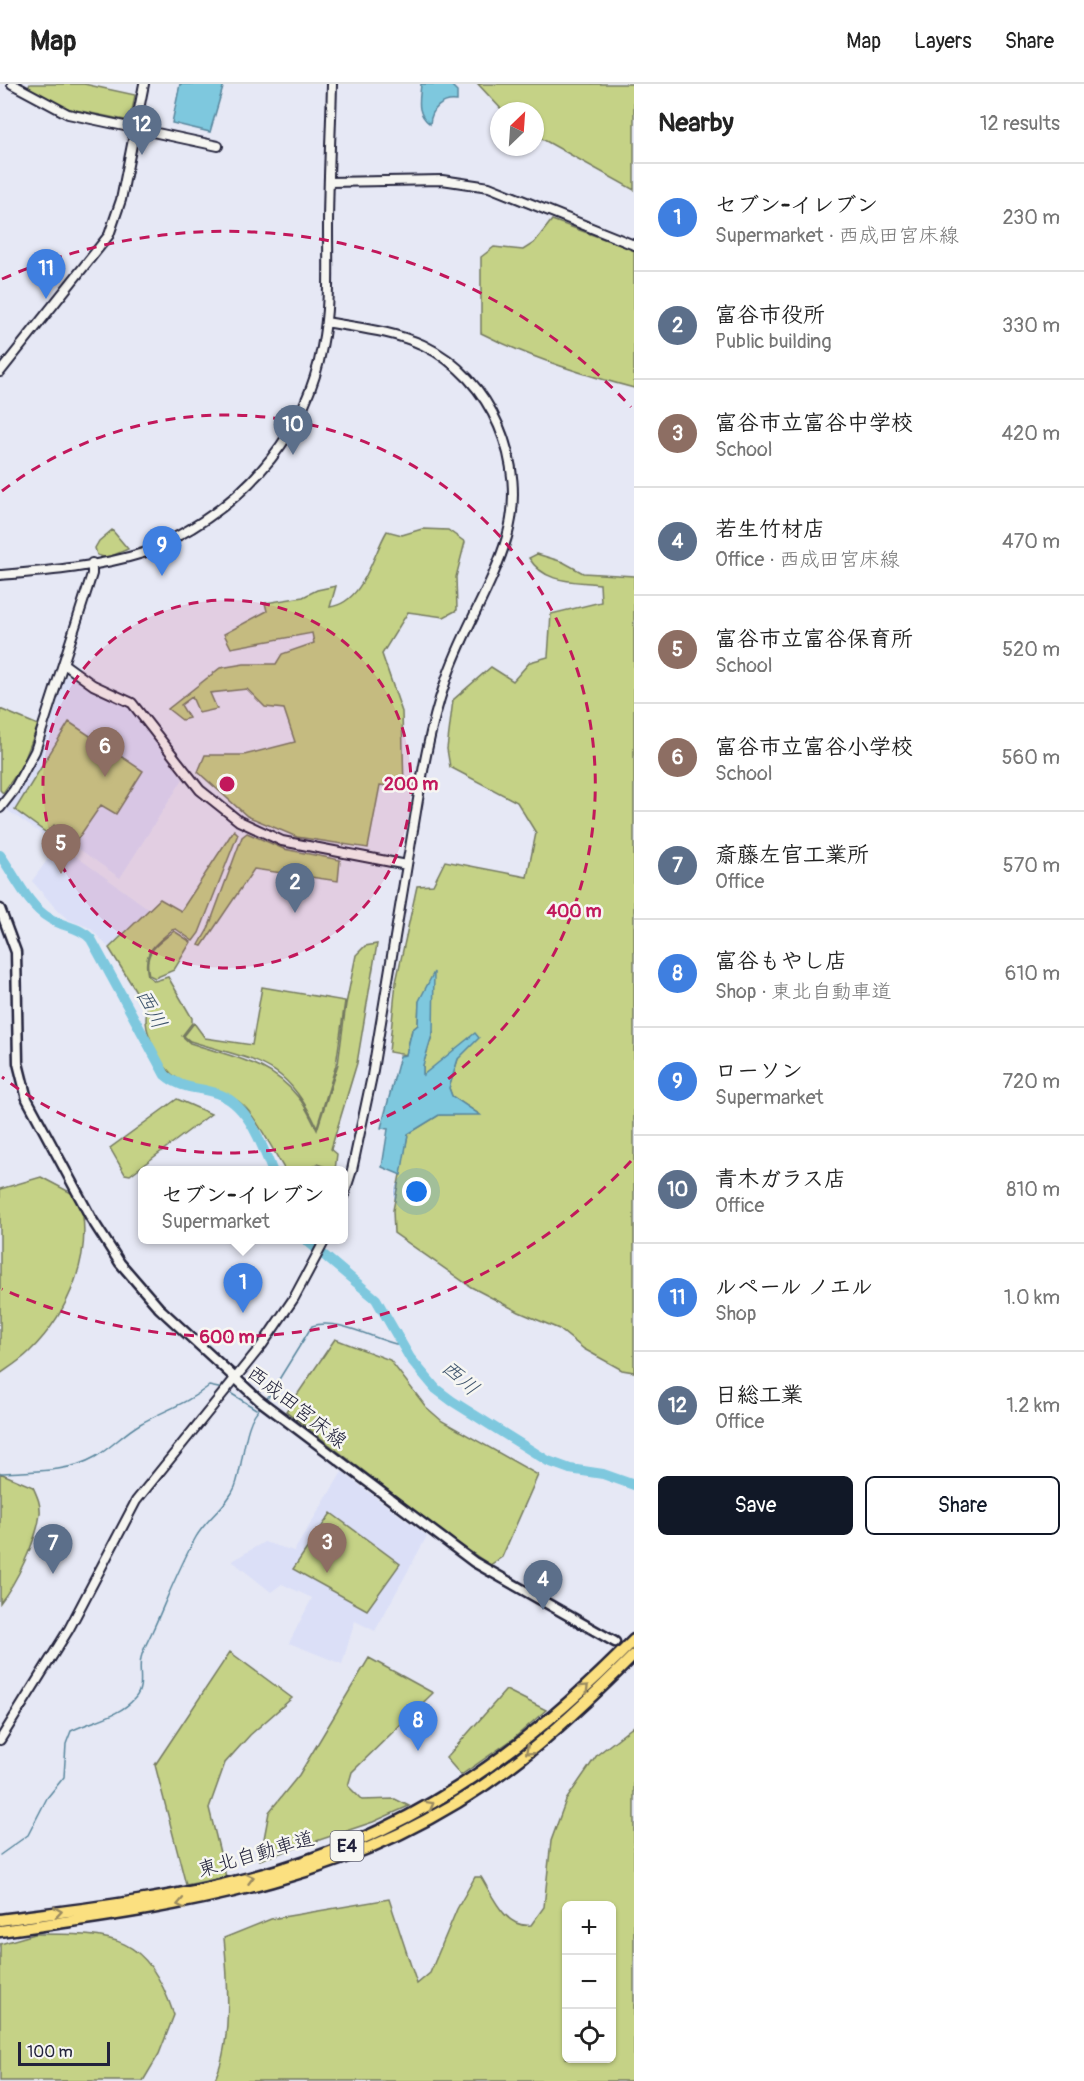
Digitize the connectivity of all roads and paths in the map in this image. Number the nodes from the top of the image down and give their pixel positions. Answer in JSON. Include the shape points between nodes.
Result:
{"nodes":[{"id":1,"x":12,"y":84,"type":"edge"},
{"id":2,"x":144,"y":84,"type":"edge"},
{"id":3,"x":332,"y":84,"type":"edge"},
{"id":4,"x":135,"y":129,"type":"junction"},
{"id":5,"x":218,"y":146,"type":"dead end"},
{"id":6,"x":329,"y":182,"type":"junction"},
{"id":7,"x":634,"y":245,"type":"edge"},
{"id":8,"x":326,"y":322,"type":"junction"},
{"id":9,"x":0,"y":372,"type":"edge"},
{"id":10,"x":92,"y":563,"type":"junction"},
{"id":11,"x":0,"y":574,"type":"edge"},
{"id":12,"x":64,"y":664,"type":"junction"},
{"id":13,"x":0,"y":808,"type":"edge"},
{"id":14,"x":407,"y":865,"type":"junction"},
{"id":15,"x":0,"y":909,"type":"edge"},
{"id":16,"x":348,"y":1183,"type":"edge"},
{"id":17,"x":322,"y":1244,"type":"edge"},
{"id":18,"x":235,"y":1379,"type":"junction"},
{"id":19,"x":634,"y":1640,"type":"edge"},
{"id":20,"x":615,"y":1642,"type":"dead end"},
{"id":21,"x":634,"y":1655,"type":"edge"},
{"id":22,"x":0,"y":1740,"type":"edge"},
{"id":23,"x":0,"y":1920,"type":"edge"},
{"id":24,"x":0,"y":1932,"type":"edge"}],
"edges":[{"from":1,"to":4,"type":"street","via":[[68,114]]},
{"from":2,"to":4,"type":"street"},
{"from":3,"to":6,"type":"street"},
{"from":4,"to":5,"type":"street"},
{"from":4,"to":9,"type":"street","via":[[121,200],[109,235]]},
{"from":6,"to":7,"type":"street","via":[[442,180],[489,187]]},
{"from":6,"to":8,"type":"street"},
{"from":8,"to":10,"type":"street","via":[[320,361],[297,422],[246,486],[216,514],[161,545],[122,559]]},
{"from":8,"to":14,"type":"street","via":[[403,337],[459,369],[486,402],[509,454],[512,476],[508,535],[448,674],[434,719]]},
{"from":10,"to":11,"type":"street","via":[[45,572]]},
{"from":10,"to":12,"type":"street"},
{"from":12,"to":13,"type":"street","via":[[34,750]]},
{"from":12,"to":14,"type":"street","via":[[93,685],[132,703],[200,790],[239,821],[282,841]]},
{"from":14,"to":16,"type":"street","via":[[372,1076]]},
{"from":15,"to":18,"type":"main road","name":"西成田宮床線","via":[[16,952],[18,1063],[27,1099],[120,1263],[159,1308]]},
{"from":17,"to":18,"type":"street","via":[[279,1321]]},
{"from":18,"to":20,"type":"main road","name":"西成田宮床線","via":[[474,1562]]},
{"from":18,"to":22,"type":"street","via":[[136,1501],[69,1629]]},
{"from":23,"to":19,"type":"highway","name":"東北自動車道","number":"E4","one_way":true,"via":[[223,1885],[296,1865],[370,1836],[436,1802],[512,1752]]},
{"from":21,"to":24,"type":"highway","name":"東北自動車道","number":"E4","one_way":true,"via":[[558,1728],[498,1775],[442,1811],[357,1853],[300,1875],[207,1899]]}]}
